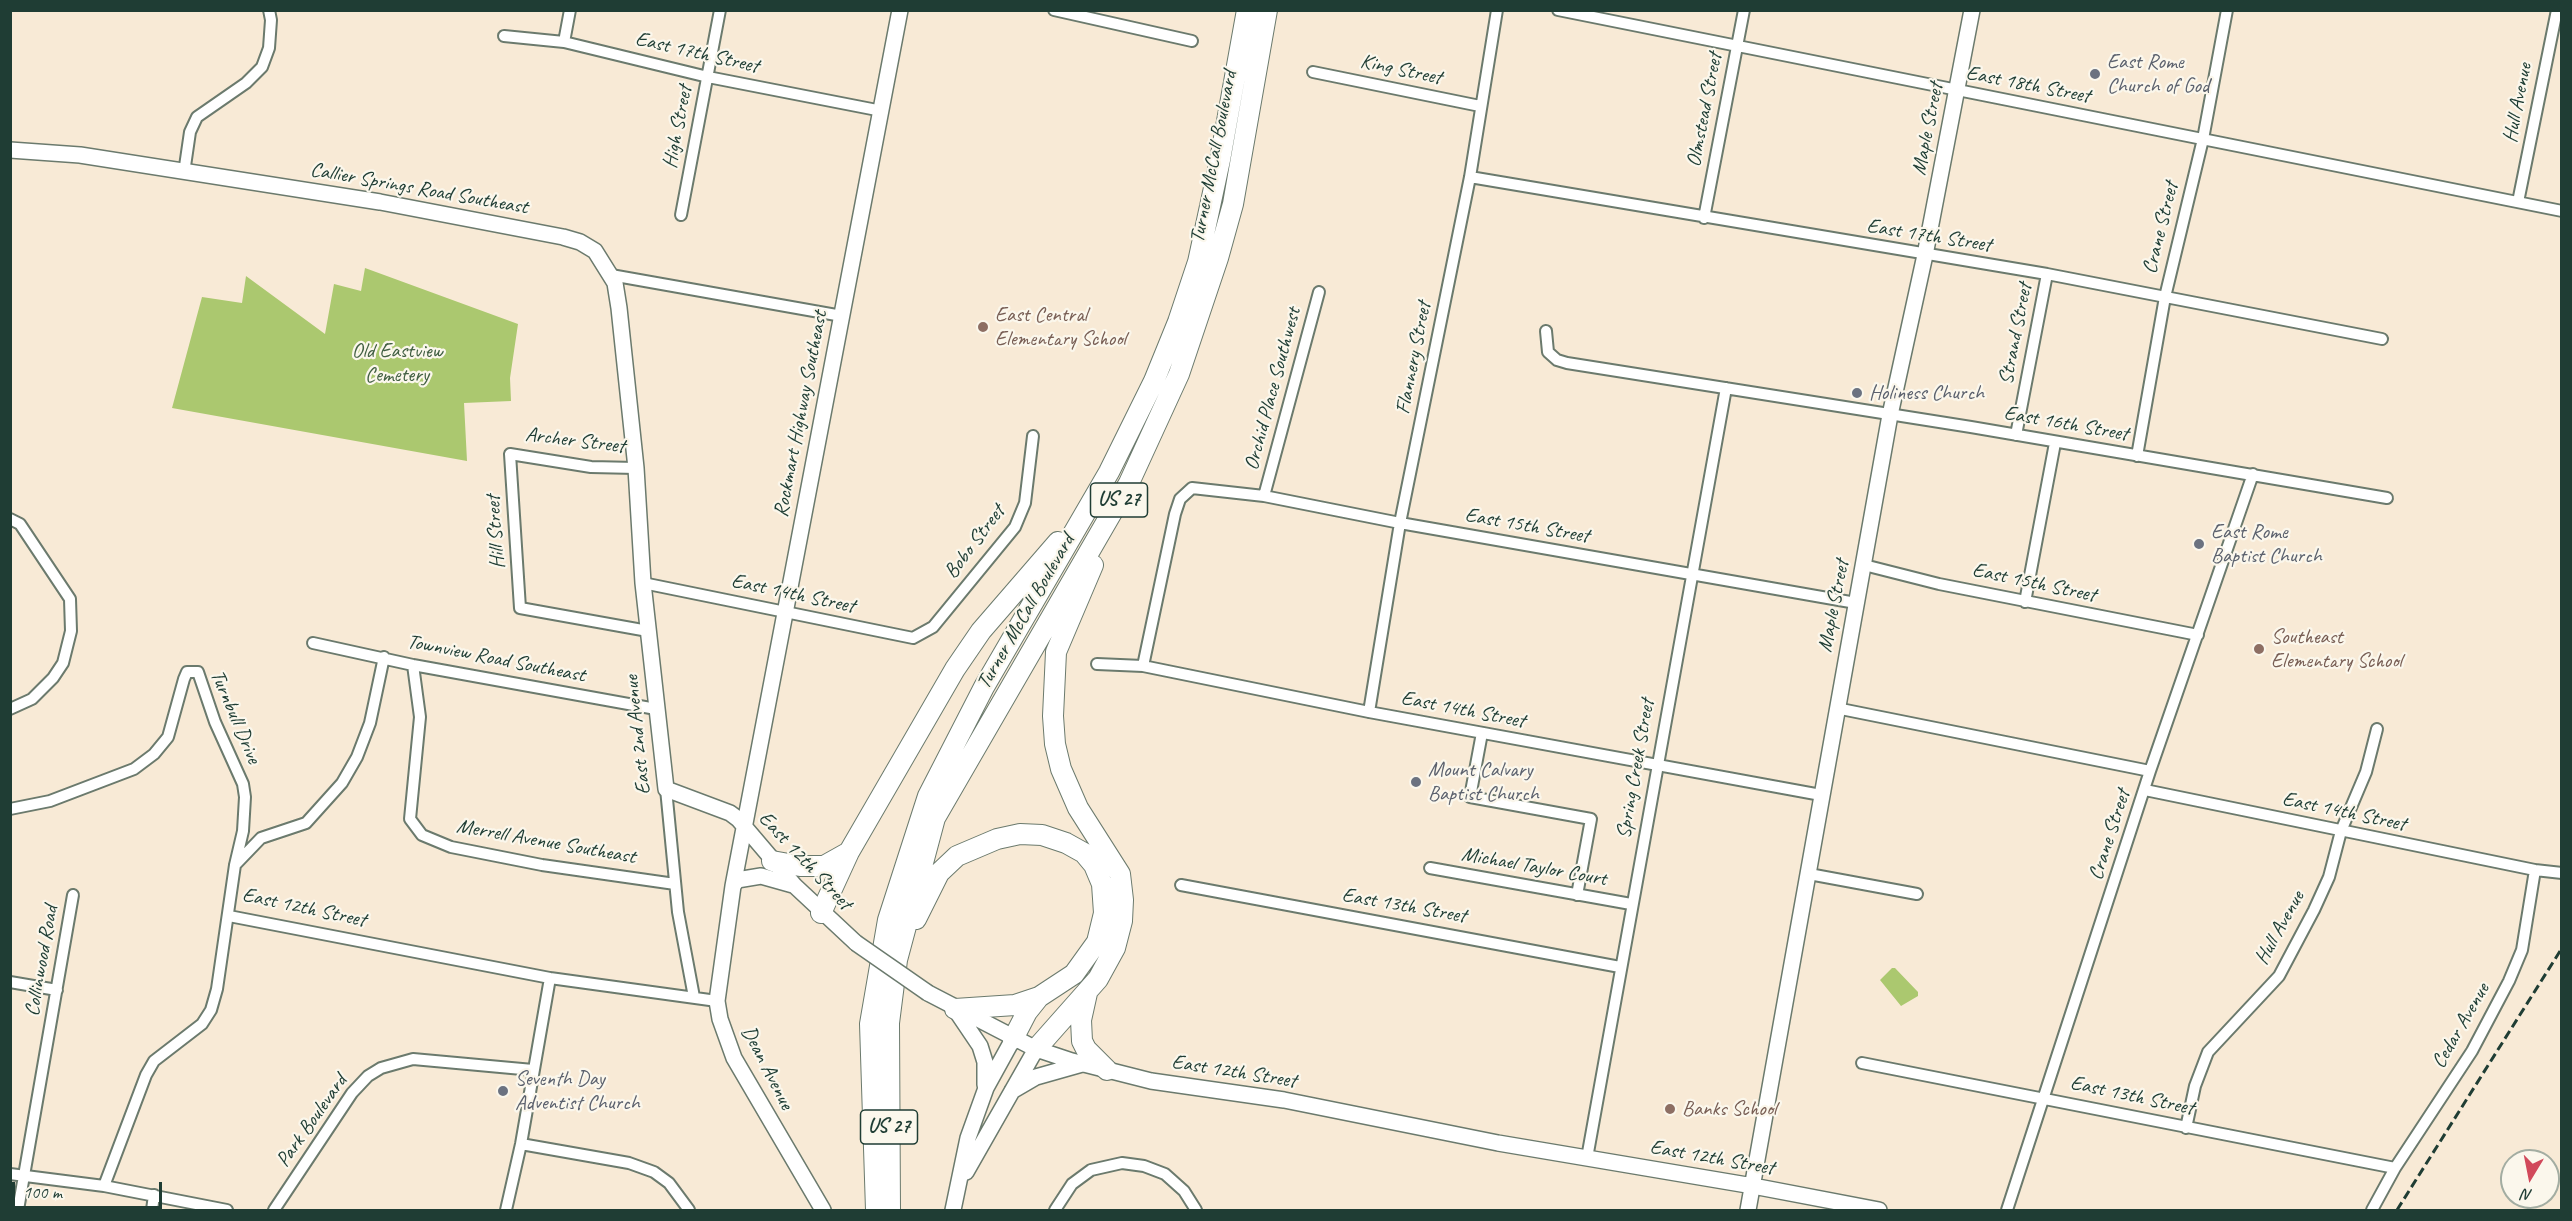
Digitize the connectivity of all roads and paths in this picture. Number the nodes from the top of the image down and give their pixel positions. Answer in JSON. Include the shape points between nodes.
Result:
{"nodes":[{"id":1,"x":269,"y":10,"type":"edge"},
{"id":2,"x":570,"y":10,"type":"edge"},
{"id":3,"x":720,"y":10,"type":"edge"},
{"id":4,"x":900,"y":10,"type":"edge"},
{"id":5,"x":1054,"y":10,"type":"edge"},
{"id":6,"x":1247,"y":10,"type":"edge"},
{"id":7,"x":1267,"y":10,"type":"edge"},
{"id":8,"x":1497,"y":10,"type":"edge"},
{"id":9,"x":1558,"y":10,"type":"edge"},
{"id":10,"x":1744,"y":10,"type":"edge"},
{"id":11,"x":1972,"y":10,"type":"edge"},
{"id":12,"x":2227,"y":10,"type":"edge"},
{"id":13,"x":2557,"y":10,"type":"edge"},
{"id":14,"x":504,"y":36,"type":"dead end"},
{"id":15,"x":1192,"y":41,"type":"dead end"},
{"id":16,"x":564,"y":42,"type":"junction"},
{"id":17,"x":1737,"y":46,"type":"junction"},
{"id":18,"x":1313,"y":72,"type":"dead end"},
{"id":19,"x":708,"y":77,"type":"junction"},
{"id":20,"x":1957,"y":90,"type":"junction"},
{"id":21,"x":1480,"y":106,"type":"junction"},
{"id":22,"x":882,"y":111,"type":"junction"},
{"id":23,"x":2203,"y":139,"type":"junction"},
{"id":24,"x":10,"y":150,"type":"edge"},
{"id":25,"x":184,"y":173,"type":"junction"},
{"id":26,"x":1470,"y":177,"type":"junction"},
{"id":27,"x":2518,"y":202,"type":"junction"},
{"id":28,"x":2562,"y":211,"type":"edge"},
{"id":29,"x":681,"y":215,"type":"dead end"},
{"id":30,"x":1704,"y":218,"type":"junction"},
{"id":31,"x":1925,"y":255,"type":"junction"},
{"id":32,"x":2047,"y":274,"type":"junction"},
{"id":33,"x":611,"y":275,"type":"junction"},
{"id":34,"x":1319,"y":292,"type":"dead end"},
{"id":35,"x":2165,"y":297,"type":"junction"},
{"id":36,"x":842,"y":316,"type":"junction"},
{"id":37,"x":1546,"y":331,"type":"dead end"},
{"id":38,"x":2382,"y":339,"type":"dead end"},
{"id":39,"x":1726,"y":388,"type":"junction"},
{"id":40,"x":1890,"y":415,"type":"junction"},
{"id":41,"x":2016,"y":435,"type":"junction"},
{"id":42,"x":1033,"y":436,"type":"dead end"},
{"id":43,"x":2055,"y":443,"type":"junction"},
{"id":44,"x":510,"y":454,"type":"joint"},
{"id":45,"x":2137,"y":456,"type":"junction"},
{"id":46,"x":636,"y":468,"type":"junction"},
{"id":47,"x":2253,"y":474,"type":"junction"},
{"id":48,"x":1128,"y":483,"type":"junction"},
{"id":49,"x":1264,"y":496,"type":"junction"},
{"id":50,"x":2387,"y":498,"type":"dead end"},
{"id":51,"x":1083,"y":513,"type":"junction"},
{"id":52,"x":10,"y":519,"type":"edge"},
{"id":53,"x":1400,"y":523,"type":"junction"},
{"id":54,"x":1864,"y":565,"type":"junction"},
{"id":55,"x":1692,"y":575,"type":"junction"},
{"id":56,"x":643,"y":583,"type":"junction"},
{"id":57,"x":2025,"y":602,"type":"junction"},
{"id":58,"x":1856,"y":603,"type":"junction"},
{"id":59,"x":785,"y":611,"type":"junction"},
{"id":60,"x":933,"y":627,"type":"joint"},
{"id":61,"x":648,"y":631,"type":"junction"},
{"id":62,"x":2198,"y":635,"type":"junction"},
{"id":63,"x":313,"y":643,"type":"dead end"},
{"id":64,"x":384,"y":657,"type":"junction"},
{"id":65,"x":1097,"y":664,"type":"dead end"},
{"id":66,"x":413,"y":665,"type":"junction"},
{"id":67,"x":1143,"y":666,"type":"junction"},
{"id":68,"x":1836,"y":708,"type":"junction"},
{"id":69,"x":10,"y":709,"type":"edge"},
{"id":70,"x":656,"y":709,"type":"junction"},
{"id":71,"x":1369,"y":712,"type":"junction"},
{"id":72,"x":2377,"y":729,"type":"dead end"},
{"id":73,"x":1482,"y":733,"type":"junction"},
{"id":74,"x":1656,"y":766,"type":"junction"},
{"id":75,"x":2150,"y":771,"type":"junction"},
{"id":76,"x":666,"y":789,"type":"junction"},
{"id":77,"x":2145,"y":790,"type":"junction"},
{"id":78,"x":1821,"y":795,"type":"junction"},
{"id":79,"x":10,"y":809,"type":"edge"},
{"id":80,"x":745,"y":826,"type":"junction"},
{"id":81,"x":2341,"y":831,"type":"junction"},
{"id":82,"x":849,"y":852,"type":"junction"},
{"id":83,"x":772,"y":861,"type":"junction"},
{"id":84,"x":235,"y":865,"type":"junction"},
{"id":85,"x":1430,"y":868,"type":"dead end"},
{"id":86,"x":2535,"y":870,"type":"junction"},
{"id":87,"x":2562,"y":873,"type":"edge"},
{"id":88,"x":1809,"y":874,"type":"junction"},
{"id":89,"x":675,"y":884,"type":"junction"},
{"id":90,"x":1181,"y":885,"type":"dead end"},
{"id":91,"x":232,"y":886,"type":"joint"},
{"id":92,"x":733,"y":886,"type":"junction"},
{"id":93,"x":795,"y":886,"type":"junction"},
{"id":94,"x":1917,"y":894,"type":"dead end"},
{"id":95,"x":73,"y":895,"type":"dead end"},
{"id":96,"x":1577,"y":895,"type":"junction"},
{"id":97,"x":1631,"y":904,"type":"junction"},
{"id":98,"x":821,"y":913,"type":"junction"},
{"id":99,"x":229,"y":916,"type":"junction"},
{"id":100,"x":897,"y":960,"type":"junction"},
{"id":101,"x":1620,"y":967,"type":"junction"},
{"id":102,"x":550,"y":978,"type":"junction"},
{"id":103,"x":10,"y":982,"type":"edge"},
{"id":104,"x":57,"y":990,"type":"junction"},
{"id":105,"x":1088,"y":990,"type":"junction"},
{"id":106,"x":694,"y":997,"type":"junction"},
{"id":107,"x":1039,"y":997,"type":"junction"},
{"id":108,"x":717,"y":1001,"type":"junction"},
{"id":109,"x":955,"y":1009,"type":"junction"},
{"id":110,"x":1013,"y":1039,"type":"junction"},
{"id":111,"x":1036,"y":1049,"type":"junction"},
{"id":112,"x":1862,"y":1063,"type":"dead end"},
{"id":113,"x":1083,"y":1064,"type":"junction"},
{"id":114,"x":533,"y":1070,"type":"junction"},
{"id":115,"x":1107,"y":1070,"type":"junction"},
{"id":116,"x":986,"y":1088,"type":"junction"},
{"id":117,"x":1010,"y":1093,"type":"junction"},
{"id":118,"x":2043,"y":1098,"type":"junction"},
{"id":119,"x":2186,"y":1128,"type":"junction"},
{"id":120,"x":521,"y":1144,"type":"junction"},
{"id":121,"x":1587,"y":1158,"type":"junction"},
{"id":122,"x":2395,"y":1168,"type":"junction"},
{"id":123,"x":10,"y":1174,"type":"edge"},
{"id":124,"x":24,"y":1177,"type":"junction"},
{"id":125,"x":961,"y":1183,"type":"junction"},
{"id":126,"x":104,"y":1186,"type":"junction"},
{"id":127,"x":1753,"y":1186,"type":"junction"},
{"id":128,"x":154,"y":1195,"type":"junction"},
{"id":129,"x":18,"y":1210,"type":"edge"},
{"id":130,"x":152,"y":1210,"type":"edge"},
{"id":131,"x":227,"y":1210,"type":"edge"},
{"id":132,"x":274,"y":1210,"type":"edge"},
{"id":133,"x":506,"y":1210,"type":"edge"},
{"id":134,"x":689,"y":1210,"type":"edge"},
{"id":135,"x":823,"y":1210,"type":"edge"},
{"id":136,"x":876,"y":1210,"type":"edge"},
{"id":137,"x":890,"y":1210,"type":"edge"},
{"id":138,"x":952,"y":1210,"type":"edge"},
{"id":139,"x":1055,"y":1210,"type":"edge"},
{"id":140,"x":1196,"y":1210,"type":"edge"},
{"id":141,"x":1748,"y":1210,"type":"edge"},
{"id":142,"x":1879,"y":1210,"type":"edge"},
{"id":143,"x":2007,"y":1210,"type":"edge"},
{"id":144,"x":2372,"y":1210,"type":"edge"}],
"edges":[{"from":1,"to":25,"type":"street","via":[[268,48],[262,67],[197,117],[190,132]]},
{"from":2,"to":16,"type":"street"},
{"from":3,"to":19,"type":"street","name":"High Street"},
{"from":4,"to":22,"type":"main road","name":"Rockmart Highway Southeast"},
{"from":5,"to":15,"type":"street"},
{"from":6,"to":51,"type":"highway","name":"Turner McCall Boulevard","number":"US 27","via":[[1198,262],[1154,381],[1109,472]]},
{"from":7,"to":48,"type":"highway","name":"Turner McCall Boulevard","number":"US 27","via":[[1233,204],[1218,258],[1179,374]]},
{"from":8,"to":21,"type":"street","name":"Flannery Street"},
{"from":9,"to":17,"type":"street","name":"East 18th Street"},
{"from":10,"to":17,"type":"street","name":"Olmstead Street"},
{"from":11,"to":20,"type":"main road","name":"Maple Street"},
{"from":12,"to":23,"type":"street","name":"Crane Street"},
{"from":13,"to":27,"type":"street","name":"Hull Avenue"},
{"from":14,"to":16,"type":"street","name":"East 17th Street"},
{"from":16,"to":19,"type":"street","name":"East 17th Street"},
{"from":17,"to":20,"type":"street","name":"East 18th Street"},
{"from":17,"to":30,"type":"street","name":"Olmstead Street"},
{"from":18,"to":21,"type":"street","name":"King Street"},
{"from":19,"to":22,"type":"street","name":"East 17th Street"},
{"from":19,"to":29,"type":"street","name":"High Street"},
{"from":20,"to":23,"type":"street","name":"East 18th Street"},
{"from":20,"to":31,"type":"main road","name":"Maple Street"},
{"from":21,"to":26,"type":"street","name":"Flannery Street"},
{"from":22,"to":36,"type":"main road","name":"Rockmart Highway Southeast"},
{"from":23,"to":27,"type":"street","name":"East 18th Street"},
{"from":23,"to":35,"type":"street","name":"Crane Street"},
{"from":24,"to":25,"type":"main road","name":"Callier Springs Road Southeast","via":[[80,155]]},
{"from":25,"to":33,"type":"main road","name":"Callier Springs Road Southeast","via":[[380,202],[563,237],[595,251]]},
{"from":26,"to":30,"type":"street","name":"East 17th Street"},
{"from":26,"to":53,"type":"street","name":"Flannery Street"},
{"from":27,"to":28,"type":"street","name":"East 18th Street"},
{"from":30,"to":31,"type":"street","name":"East 17th Street"},
{"from":31,"to":32,"type":"street","name":"East 17th Street"},
{"from":31,"to":40,"type":"main road","name":"Maple Street"},
{"from":32,"to":35,"type":"street","name":"East 17th Street"},
{"from":32,"to":41,"type":"street","name":"Strand Street"},
{"from":33,"to":36,"type":"street"},
{"from":33,"to":46,"type":"main road","name":"Callier Springs Road Southeast","via":[[619,308]]},
{"from":34,"to":49,"type":"street","name":"Orchid Place Southwest"},
{"from":35,"to":38,"type":"street","name":"East 17th Street"},
{"from":35,"to":45,"type":"street","name":"Crane Street"},
{"from":36,"to":59,"type":"main road","name":"Rockmart Highway Southeast"},
{"from":37,"to":39,"type":"street","name":"East 16th Street","via":[[1548,352],[1557,360]]},
{"from":39,"to":40,"type":"street","name":"East 16th Street"},
{"from":39,"to":55,"type":"street","name":"Spring Creek Street"},
{"from":40,"to":41,"type":"street","name":"East 16th Street"},
{"from":40,"to":54,"type":"main road","name":"Maple Street"},
{"from":41,"to":43,"type":"street","name":"East 16th Street"},
{"from":42,"to":60,"type":"street","name":"Bobo Street","via":[[1022,515]]},
{"from":43,"to":45,"type":"street","name":"East 16th Street"},
{"from":43,"to":57,"type":"street"},
{"from":44,"to":46,"type":"street","name":"Archer Street","via":[[591,467]]},
{"from":44,"to":61,"type":"street","name":"Hill Street","via":[[520,608]]},
{"from":45,"to":47,"type":"street","name":"East 16th Street"},
{"from":46,"to":56,"type":"main road","name":"East 2nd Avenue"},
{"from":47,"to":50,"type":"street","name":"East 16th Street"},
{"from":47,"to":62,"type":"street","name":"Crane Street"},
{"from":48,"to":100,"type":"highway","name":"Turner McCall Boulevard","number":"US 27","via":[[935,818]]},
{"from":48,"to":105,"type":"highway","via":[[1056,652],[1053,716],[1061,769],[1078,808],[1120,874],[1122,887],[1122,921],[1115,948]]},
{"from":49,"to":53,"type":"street","name":"East 15th Street"},
{"from":49,"to":67,"type":"street","name":"East 15th Street","via":[[1192,489],[1180,499]]},
{"from":51,"to":82,"type":"highway","via":[[981,631]]},
{"from":51,"to":136,"type":"highway","name":"Turner McCall Boulevard","number":"US 27","via":[[984,687],[928,796],[888,920],[870,1024]]},
{"from":52,"to":69,"type":"street","via":[[20,524],[70,599],[71,631],[63,663],[53,678],[32,699]]},
{"from":53,"to":55,"type":"street","name":"East 15th Street"},
{"from":53,"to":71,"type":"street","name":"Flannery Street"},
{"from":54,"to":57,"type":"street","name":"East 15th Street"},
{"from":54,"to":58,"type":"main road","name":"Maple Street"},
{"from":55,"to":58,"type":"street","name":"East 15th Street"},
{"from":55,"to":74,"type":"street","name":"Spring Creek Street"},
{"from":56,"to":59,"type":"street","name":"East 14th Street"},
{"from":56,"to":61,"type":"main road","name":"East 2nd Avenue"},
{"from":57,"to":62,"type":"street","name":"East 15th Street"},
{"from":58,"to":68,"type":"main road","name":"Maple Street"},
{"from":59,"to":60,"type":"street","name":"East 14th Street","via":[[907,638]]},
{"from":59,"to":80,"type":"main road","name":"Rockmart Highway Southeast"},
{"from":61,"to":70,"type":"main road","name":"East 2nd Avenue"},
{"from":62,"to":75,"type":"street","name":"Crane Street"},
{"from":63,"to":64,"type":"street"},
{"from":64,"to":66,"type":"street","name":"Townview Road Southeast"},
{"from":64,"to":84,"type":"street","name":"Townview Road Southeast","via":[[370,723],[342,783],[306,823],[261,838]]},
{"from":65,"to":67,"type":"street","name":"East 14th Street"},
{"from":66,"to":70,"type":"street","name":"Townview Road Southeast"},
{"from":66,"to":89,"type":"street","name":"Merrell Avenue Southeast","via":[[420,717],[410,819],[422,835],[451,847],[542,865]]},
{"from":67,"to":71,"type":"street","name":"East 14th Street"},
{"from":68,"to":75,"type":"street"},
{"from":68,"to":78,"type":"main road","name":"Maple Street"},
{"from":70,"to":76,"type":"main road","name":"East 2nd Avenue"},
{"from":71,"to":73,"type":"street","name":"East 14th Street"},
{"from":72,"to":81,"type":"street","name":"Hull Avenue","via":[[2366,772]]},
{"from":73,"to":74,"type":"street","name":"East 14th Street"},
{"from":73,"to":96,"type":"street","via":[[1470,797],[1591,819]]},
{"from":74,"to":78,"type":"street","name":"East 14th Street"},
{"from":74,"to":97,"type":"street","name":"Spring Creek Street"},
{"from":75,"to":77,"type":"street","name":"Crane Street"},
{"from":76,"to":80,"type":"main road","name":"East 12th Street","via":[[730,813]]},
{"from":76,"to":89,"type":"street","name":"East 2nd Avenue"},
{"from":77,"to":81,"type":"street","name":"East 14th Street"},
{"from":77,"to":118,"type":"street","name":"Crane Street"},
{"from":78,"to":88,"type":"main road","name":"Maple Street"},
{"from":79,"to":84,"type":"street","name":"Turnbull Drive","via":[[50,801],[134,769],[168,737],[187,672],[198,672],[243,784],[245,814]]},
{"from":80,"to":83,"type":"main road","name":"East 12th Street"},
{"from":80,"to":92,"type":"main road","name":"Dean Avenue"},
{"from":81,"to":86,"type":"street","name":"East 14th Street"},
{"from":81,"to":119,"type":"street","name":"Hull Avenue","via":[[2329,877],[2289,959],[2253,1005],[2208,1052],[2195,1086]]},
{"from":82,"to":83,"type":"highway","via":[[824,866]]},
{"from":82,"to":98,"type":"highway"},
{"from":83,"to":93,"type":"main road","name":"East 12th Street"},
{"from":84,"to":91,"type":"street","name":"Turnbull Drive"},
{"from":85,"to":96,"type":"street","name":"Michael Taylor Court"},
{"from":86,"to":87,"type":"street"},
{"from":86,"to":122,"type":"street","name":"Cedar Avenue","via":[[2522,950],[2509,981],[2472,1051]]},
{"from":88,"to":94,"type":"street"},
{"from":88,"to":127,"type":"main road","name":"Maple Street"},
{"from":89,"to":106,"type":"street","name":"East 2nd Avenue"},
{"from":90,"to":101,"type":"street","name":"East 13th Street"},
{"from":91,"to":99,"type":"street","name":"East 12th Street"},
{"from":92,"to":93,"type":"main road","via":[[737,880],[761,876]]},
{"from":92,"to":108,"type":"main road","name":"Dean Avenue"},
{"from":93,"to":98,"type":"main road","name":"East 12th Street"},
{"from":95,"to":104,"type":"street","name":"Collinwood Road"},
{"from":96,"to":97,"type":"street","name":"Michael Taylor Court"},
{"from":97,"to":101,"type":"street","name":"Spring Creek Street"},
{"from":98,"to":109,"type":"main road","name":"East 12th Street","bridge":true,"via":[[856,943]]},
{"from":99,"to":102,"type":"street","name":"East 12th Street"},
{"from":99,"to":126,"type":"street","via":[[211,1010],[202,1024],[154,1061]]},
{"from":100,"to":107,"type":"highway","via":[[939,873],[957,856],[997,839],[1042,835],[1084,853],[1094,865],[1102,884],[1104,913],[1097,942],[1074,974]]},
{"from":100,"to":137,"type":"highway","name":"Turner McCall Boulevard","number":"US 27","via":[[889,1023]]},
{"from":101,"to":121,"type":"street","name":"Spring Creek Street"},
{"from":102,"to":106,"type":"street","name":"East 12th Street"},
{"from":102,"to":114,"type":"street"},
{"from":103,"to":104,"type":"street"},
{"from":104,"to":124,"type":"street","name":"Collinwood Road"},
{"from":105,"to":111,"type":"highway"},
{"from":105,"to":115,"type":"highway","via":[[1081,1020],[1082,1041]]},
{"from":106,"to":108,"type":"street","name":"East 12th Street"},
{"from":107,"to":109,"type":"highway","via":[[1015,1005]]},
{"from":107,"to":110,"type":"highway"},
{"from":108,"to":135,"type":"main road","name":"Dean Avenue","via":[[734,1058]]},
{"from":109,"to":110,"type":"main road","name":"East 12th Street"},
{"from":109,"to":116,"type":"main road","via":[[980,1046]]},
{"from":110,"to":111,"type":"main road","name":"East 12th Street"},
{"from":110,"to":116,"type":"main road"},
{"from":111,"to":113,"type":"main road","name":"East 12th Street"},
{"from":111,"to":117,"type":"main road"},
{"from":112,"to":118,"type":"street","name":"East 13th Street"},
{"from":113,"to":115,"type":"main road","name":"East 12th Street"},
{"from":113,"to":117,"type":"main road","via":[[1036,1077]]},
{"from":114,"to":120,"type":"street"},
{"from":114,"to":132,"type":"street","name":"Park Boulevard","via":[[412,1059],[381,1068],[352,1093]]},
{"from":115,"to":121,"type":"main road","name":"East 12th Street","via":[[1150,1081],[1284,1101]]},
{"from":116,"to":125,"type":"main road","via":[[968,1138]]},
{"from":117,"to":125,"type":"main road"},
{"from":118,"to":119,"type":"street","name":"East 13th Street"},
{"from":118,"to":143,"type":"street","name":"Crane Street"},
{"from":119,"to":122,"type":"street","name":"East 13th Street"},
{"from":120,"to":133,"type":"street"},
{"from":120,"to":134,"type":"street","via":[[628,1163],[654,1173],[669,1183]]},
{"from":121,"to":127,"type":"main road","name":"East 12th Street"},
{"from":122,"to":144,"type":"street","name":"Cedar Avenue"},
{"from":123,"to":124,"type":"street"},
{"from":124,"to":126,"type":"street"},
{"from":124,"to":129,"type":"street","name":"Collinwood Road"},
{"from":125,"to":138,"type":"main road"},
{"from":126,"to":128,"type":"street"},
{"from":127,"to":141,"type":"main road","name":"Maple Street"},
{"from":127,"to":142,"type":"main road","name":"East 12th Street"},
{"from":128,"to":130,"type":"street"},
{"from":128,"to":131,"type":"street"},
{"from":139,"to":140,"type":"street","via":[[1072,1184],[1091,1170],[1122,1163],[1164,1174],[1184,1191]]}]}
